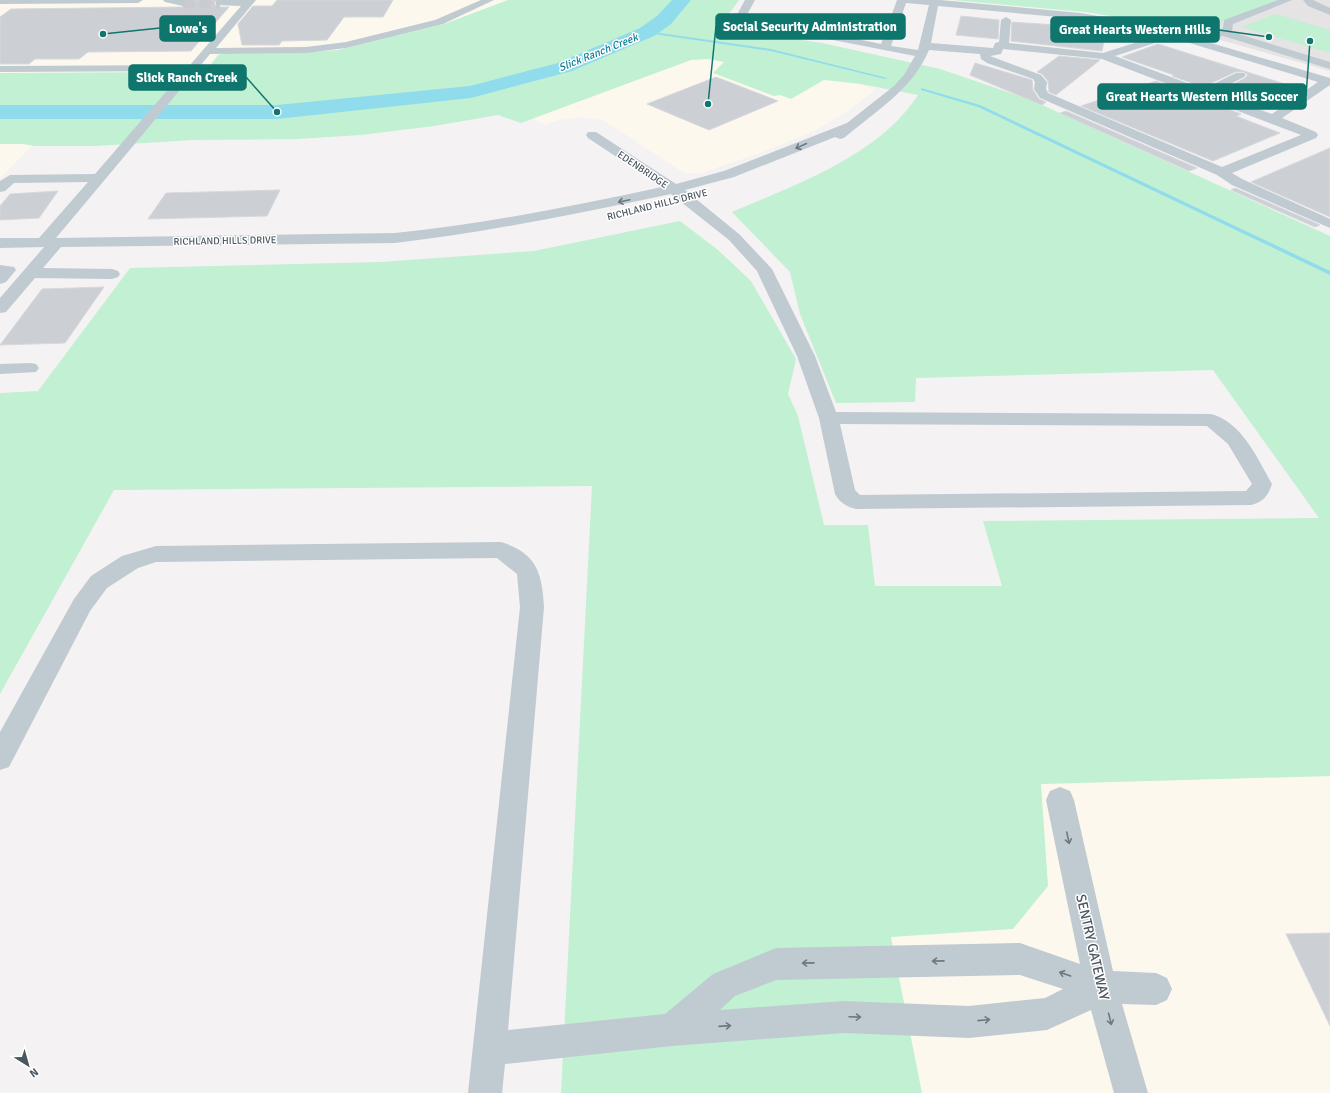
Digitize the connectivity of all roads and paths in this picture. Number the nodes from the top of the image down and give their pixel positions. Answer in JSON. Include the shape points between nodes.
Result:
{"nodes":[{"id":1,"x":138,"y":0,"type":"edge"},
{"id":2,"x":168,"y":0,"type":"edge"},
{"id":3,"x":750,"y":0,"type":"edge"},
{"id":4,"x":902,"y":0,"type":"edge"},
{"id":5,"x":906,"y":0,"type":"edge"},
{"id":6,"x":1287,"y":0,"type":"edge"},
{"id":7,"x":1308,"y":0,"type":"edge"},
{"id":8,"x":1328,"y":0,"type":"edge"},
{"id":9,"x":0,"y":1,"type":"edge"},
{"id":10,"x":250,"y":1,"type":"edge"},
{"id":11,"x":484,"y":1,"type":"edge"},
{"id":12,"x":935,"y":1,"type":"edge"},
{"id":13,"x":183,"y":3,"type":"dead end"},
{"id":14,"x":220,"y":3,"type":"dead end"},
{"id":15,"x":1330,"y":3,"type":"edge"},
{"id":16,"x":1330,"y":12,"type":"edge"},
{"id":17,"x":1006,"y":20,"type":"dead end"},
{"id":18,"x":1225,"y":31,"type":"junction"},
{"id":19,"x":1154,"y":40,"type":"dead end"},
{"id":20,"x":1198,"y":43,"type":"junction"},
{"id":21,"x":1004,"y":45,"type":"junction"},
{"id":22,"x":885,"y":48,"type":"junction"},
{"id":23,"x":923,"y":50,"type":"junction"},
{"id":24,"x":209,"y":51,"type":"junction"},
{"id":25,"x":985,"y":51,"type":"junction"},
{"id":26,"x":1104,"y":56,"type":"junction"},
{"id":27,"x":1330,"y":62,"type":"edge"},
{"id":28,"x":1330,"y":66,"type":"edge"},
{"id":29,"x":194,"y":68,"type":"junction"},
{"id":30,"x":0,"y":69,"type":"edge"},
{"id":31,"x":1240,"y":75,"type":"dead end"},
{"id":32,"x":1329,"y":81,"type":"edge"},
{"id":33,"x":1203,"y":93,"type":"junction"},
{"id":34,"x":1273,"y":119,"type":"junction"},
{"id":35,"x":592,"y":135,"type":"dead end"},
{"id":36,"x":1222,"y":172,"type":"junction"},
{"id":37,"x":99,"y":178,"type":"junction"},
{"id":38,"x":0,"y":188,"type":"edge"},
{"id":39,"x":679,"y":194,"type":"junction"},
{"id":40,"x":1330,"y":224,"type":"edge"},
{"id":41,"x":50,"y":242,"type":"junction"},
{"id":42,"x":0,"y":243,"type":"edge"},
{"id":43,"x":0,"y":270,"type":"edge"},
{"id":44,"x":30,"y":273,"type":"junction"},
{"id":45,"x":112,"y":274,"type":"dead end"},
{"id":46,"x":0,"y":279,"type":"edge"},
{"id":47,"x":0,"y":308,"type":"edge"},
{"id":48,"x":30,"y":368,"type":"dead end"},
{"id":49,"x":0,"y":369,"type":"edge"},
{"id":50,"x":829,"y":418,"type":"junction"},
{"id":51,"x":0,"y":758,"type":"edge"},
{"id":52,"x":1060,"y":800,"type":"dead end"},
{"id":53,"x":1102,"y":987,"type":"junction"},
{"id":54,"x":1156,"y":990,"type":"dead end"},
{"id":55,"x":672,"y":1030,"type":"junction"},
{"id":56,"x":489,"y":1049,"type":"junction"},
{"id":57,"x":484,"y":1093,"type":"edge"},
{"id":58,"x":1131,"y":1093,"type":"edge"}],
"edges":[{"from":1,"to":9,"type":"street"},
{"from":2,"to":13,"type":"street"},
{"from":3,"to":22,"type":"street","via":[[738,22],[740,25],[833,37]]},
{"from":4,"to":22,"type":"street"},
{"from":5,"to":12,"type":"street"},
{"from":6,"to":18,"type":"street","via":[[1228,22]]},
{"from":7,"to":16,"type":"street","via":[[1311,4]]},
{"from":8,"to":15,"type":"street"},
{"from":10,"to":14,"type":"street"},
{"from":10,"to":24,"type":"street"},
{"from":11,"to":24,"type":"street","via":[[439,22],[346,45],[306,50]]},
{"from":12,"to":20,"type":"street","via":[[1104,19]]},
{"from":12,"to":23,"type":"street","name":"RICHLAND HILLS DRIVE"},
{"from":17,"to":21,"type":"street"},
{"from":18,"to":20,"type":"street"},
{"from":18,"to":27,"type":"street"},
{"from":18,"to":28,"type":"street"},
{"from":19,"to":26,"type":"street"},
{"from":20,"to":32,"type":"street"},
{"from":21,"to":25,"type":"street","via":[[999,45],[997,52]]},
{"from":21,"to":26,"type":"street"},
{"from":22,"to":23,"type":"street"},
{"from":23,"to":25,"type":"street"},
{"from":23,"to":39,"type":"street","name":"RICHLAND HILLS DRIVE","via":[[916,67],[893,94],[850,126]]},
{"from":24,"to":29,"type":"street"},
{"from":25,"to":36,"type":"street","via":[[985,57],[991,61],[1037,77],[1042,82],[1040,89],[1044,94]]},
{"from":26,"to":33,"type":"street"},
{"from":29,"to":30,"type":"street"},
{"from":29,"to":37,"type":"street"},
{"from":31,"to":33,"type":"street"},
{"from":32,"to":34,"type":"street"},
{"from":33,"to":34,"type":"street"},
{"from":34,"to":36,"type":"street","via":[[1318,134]]},
{"from":35,"to":39,"type":"street","name":"EDENBRIDGE"},
{"from":36,"to":40,"type":"street","via":[[1237,182]]},
{"from":37,"to":38,"type":"street","via":[[10,179]]},
{"from":37,"to":41,"type":"street"},
{"from":39,"to":41,"type":"street","name":"RICHLAND HILLS DRIVE","via":[[601,218],[478,234],[450,232],[395,238]]},
{"from":39,"to":50,"type":"street","name":"EDENBRIDGE","via":[[734,237],[764,269],[806,356]]},
{"from":41,"to":42,"type":"street","name":"RICHLAND HILLS DRIVE"},
{"from":41,"to":44,"type":"street"},
{"from":43,"to":46,"type":"street","via":[[8,270]]},
{"from":44,"to":45,"type":"street"},
{"from":44,"to":47,"type":"street"},
{"from":48,"to":49,"type":"street"},
{"from":50,"to":50,"type":"street","name":"EDENBRIDGE","via":[[1212,420],[1234,435],[1262,484],[1259,492],[1251,498],[856,502],[845,494]]},
{"from":51,"to":56,"type":"street","via":[[82,605],[99,582],[130,562],[156,554],[501,550],[520,560],[531,577],[532,607]]},
{"from":52,"to":53,"type":"street","name":"SENTRY GATEWAY","one_way":true},
{"from":53,"to":54,"type":"street"},
{"from":55,"to":53,"type":"street","one_way":true,"via":[[844,1017],[969,1022],[1047,1014]]},
{"from":53,"to":55,"type":"street","one_way":true,"via":[[1020,959],[776,964],[724,985]]},
{"from":53,"to":58,"type":"street","name":"SENTRY GATEWAY","one_way":true},
{"from":55,"to":56,"type":"street"},
{"from":56,"to":57,"type":"street"}]}
